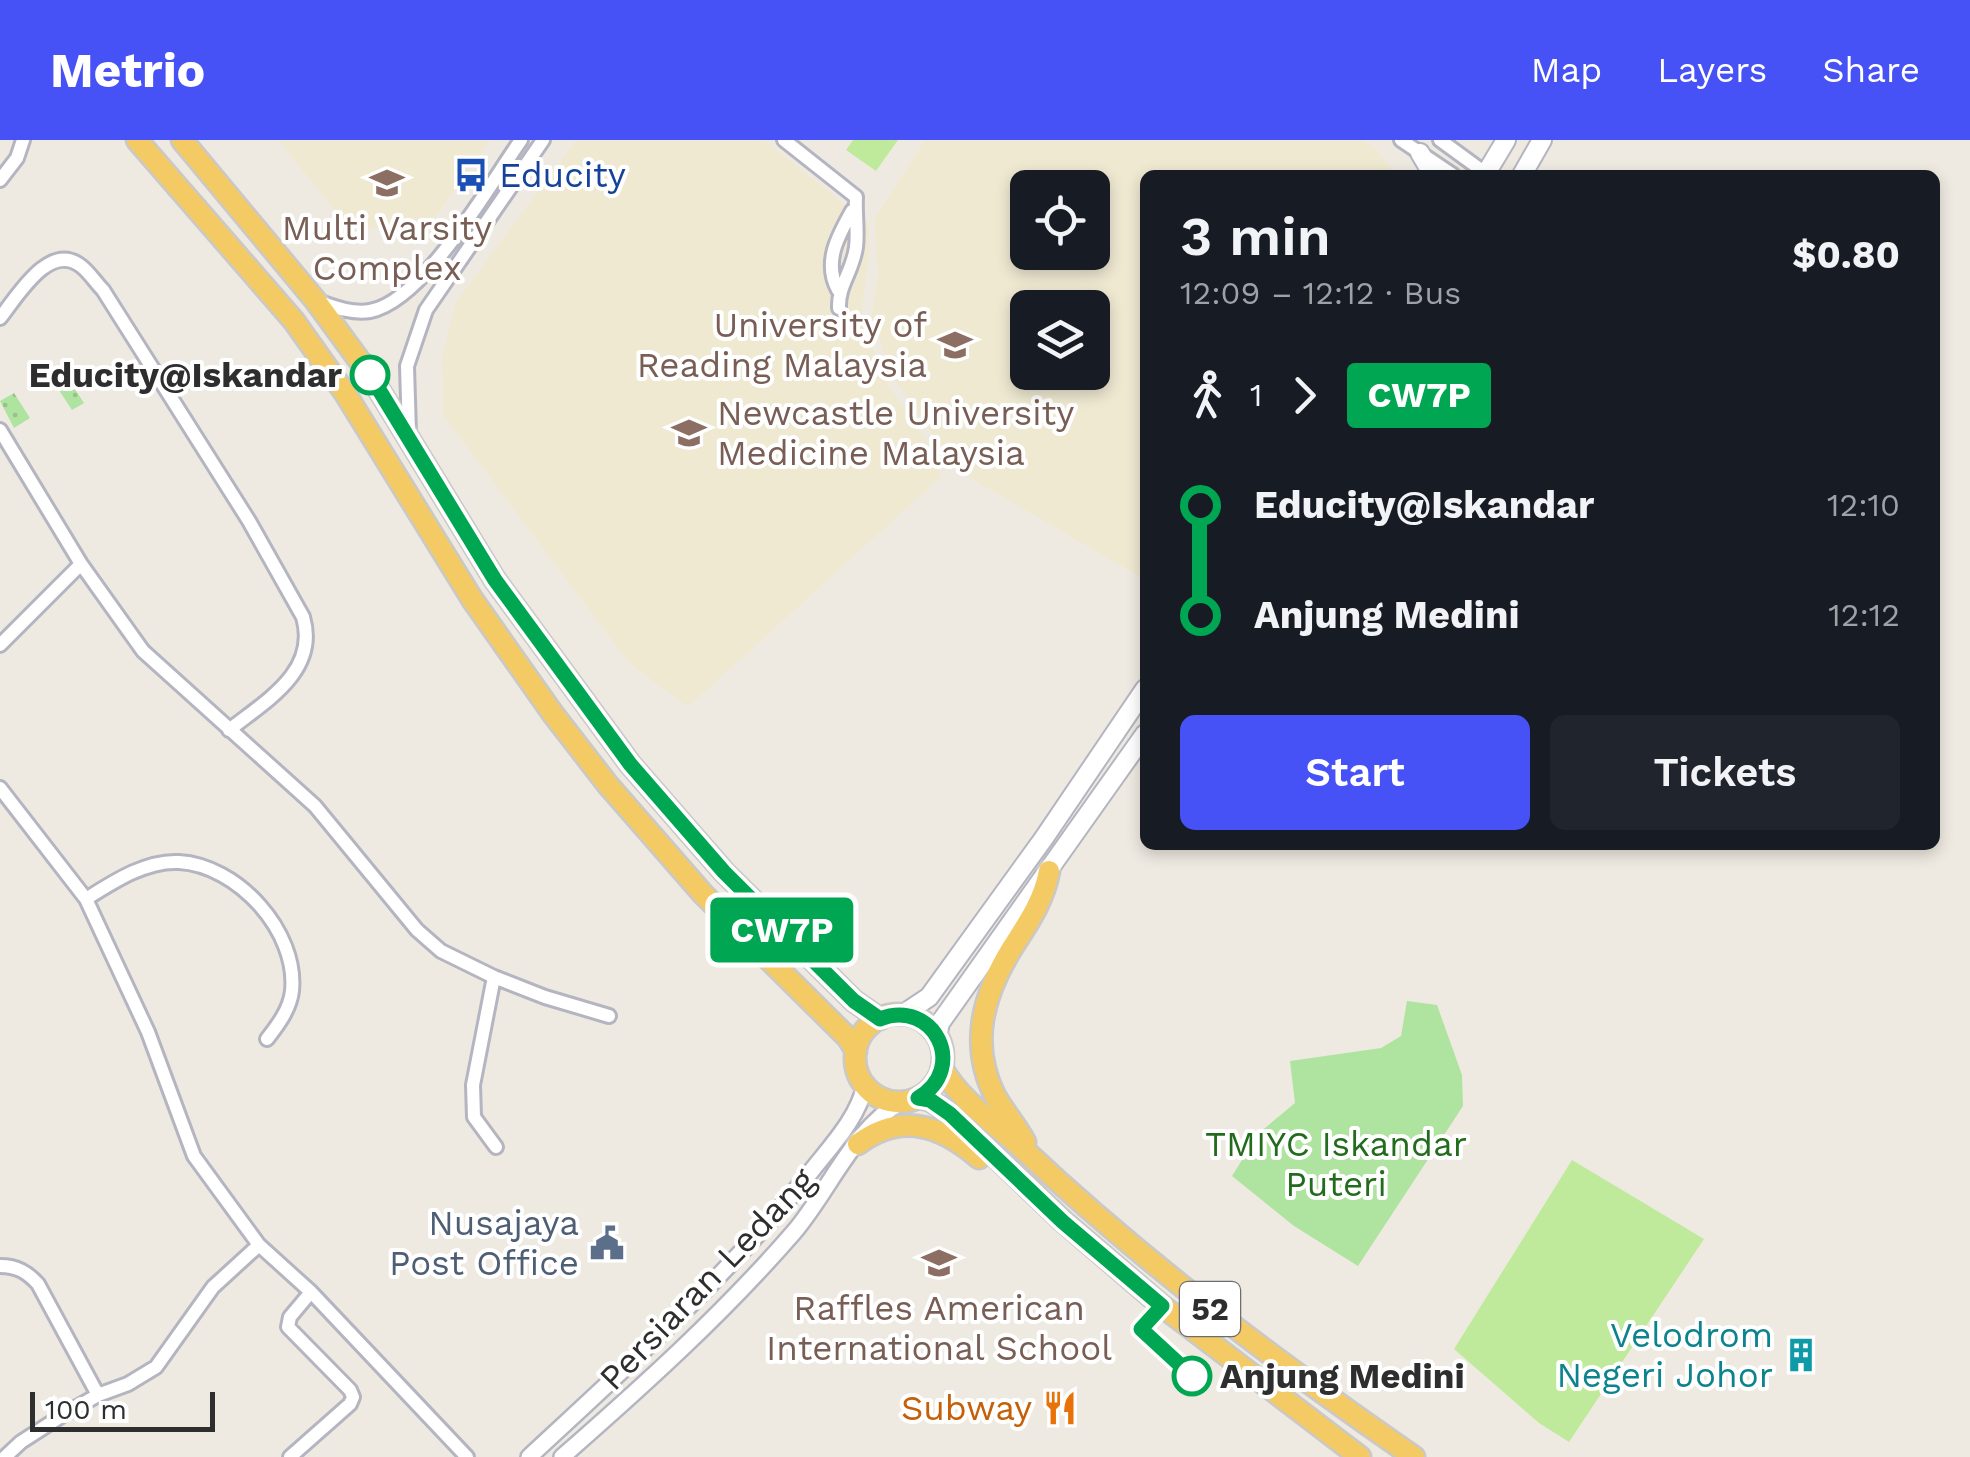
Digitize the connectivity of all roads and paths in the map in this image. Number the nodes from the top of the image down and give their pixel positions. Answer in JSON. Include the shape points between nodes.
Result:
{"nodes":[{"id":1,"x":23,"y":140,"type":"edge"},
{"id":2,"x":137,"y":140,"type":"edge"},
{"id":3,"x":182,"y":140,"type":"edge"},
{"id":4,"x":521,"y":140,"type":"edge"},
{"id":5,"x":543,"y":140,"type":"edge"},
{"id":6,"x":784,"y":140,"type":"edge"},
{"id":7,"x":1400,"y":140,"type":"edge"},
{"id":8,"x":1440,"y":140,"type":"edge"},
{"id":9,"x":1506,"y":140,"type":"edge"},
{"id":10,"x":1542,"y":140,"type":"edge"},
{"id":11,"x":1420,"y":154,"type":"junction"},
{"id":12,"x":1430,"y":170,"type":"edge"},
{"id":13,"x":1445,"y":170,"type":"edge"},
{"id":14,"x":1481,"y":170,"type":"edge"},
{"id":15,"x":1488,"y":170,"type":"edge"},
{"id":16,"x":1525,"y":170,"type":"edge"},
{"id":17,"x":0,"y":180,"type":"edge"},
{"id":18,"x":856,"y":204,"type":"junction"},
{"id":19,"x":838,"y":290,"type":"junction"},
{"id":20,"x":315,"y":300,"type":"junction"},
{"id":21,"x":839,"y":308,"type":"dead end"},
{"id":22,"x":0,"y":318,"type":"edge"},
{"id":23,"x":0,"y":430,"type":"edge"},
{"id":24,"x":409,"y":438,"type":"junction"},
{"id":25,"x":82,"y":564,"type":"junction"},
{"id":26,"x":0,"y":645,"type":"edge"},
{"id":27,"x":1140,"y":696,"type":"edge"},
{"id":28,"x":228,"y":730,"type":"junction"},
{"id":29,"x":1140,"y":741,"type":"edge"},
{"id":30,"x":0,"y":788,"type":"edge"},
{"id":31,"x":1049,"y":871,"type":"junction"},
{"id":32,"x":86,"y":899,"type":"junction"},
{"id":33,"x":494,"y":977,"type":"junction"},
{"id":34,"x":902,"y":1015,"type":"junction"},
{"id":35,"x":609,"y":1016,"type":"dead end"},
{"id":36,"x":880,"y":1019,"type":"junction"},
{"id":37,"x":937,"y":1036,"type":"junction"},
{"id":38,"x":268,"y":1039,"type":"dead end"},
{"id":39,"x":856,"y":1051,"type":"junction"},
{"id":40,"x":942,"y":1068,"type":"junction"},
{"id":41,"x":865,"y":1085,"type":"junction"},
{"id":42,"x":910,"y":1100,"type":"junction"},
{"id":43,"x":858,"y":1144,"type":"junction"},
{"id":44,"x":496,"y":1147,"type":"dead end"},
{"id":45,"x":1032,"y":1157,"type":"junction"},
{"id":46,"x":1030,"y":1190,"type":"junction"},
{"id":47,"x":259,"y":1245,"type":"junction"},
{"id":48,"x":0,"y":1266,"type":"edge"},
{"id":49,"x":312,"y":1292,"type":"junction"},
{"id":50,"x":98,"y":1395,"type":"junction"},
{"id":51,"x":6,"y":1457,"type":"edge"},
{"id":52,"x":290,"y":1457,"type":"edge"},
{"id":53,"x":466,"y":1457,"type":"edge"},
{"id":54,"x":529,"y":1457,"type":"edge"},
{"id":55,"x":562,"y":1457,"type":"edge"},
{"id":56,"x":1360,"y":1457,"type":"edge"},
{"id":57,"x":1414,"y":1457,"type":"edge"}],
"edges":[{"from":1,"to":17,"type":"street"},
{"from":2,"to":39,"type":"highway","via":[[294,321],[472,599],[608,785],[702,894]]},
{"from":3,"to":20,"type":"highway"},
{"from":4,"to":20,"type":"street","via":[[404,295],[365,312]]},
{"from":5,"to":24,"type":"street","via":[[426,310],[408,366]]},
{"from":6,"to":18,"type":"street","via":[[854,193]]},
{"from":7,"to":11,"type":"street"},
{"from":8,"to":14,"type":"street"},
{"from":9,"to":15,"type":"main road"},
{"from":10,"to":16,"type":"main road"},
{"from":11,"to":12,"type":"main road"},
{"from":11,"to":13,"type":"street"},
{"from":18,"to":19,"type":"street","via":[[854,256]]},
{"from":18,"to":19,"type":"street","via":[[831,262]]},
{"from":19,"to":21,"type":"street"},
{"from":20,"to":24,"type":"highway"},
{"from":22,"to":28,"type":"street","via":[[46,264],[80,265],[103,290],[294,600],[307,631],[301,664],[281,689]]},
{"from":23,"to":25,"type":"street"},
{"from":24,"to":36,"type":"highway","via":[[495,580],[630,764],[724,872]]},
{"from":25,"to":26,"type":"street"},
{"from":25,"to":28,"type":"street","via":[[143,651]]},
{"from":27,"to":34,"type":"main road","via":[[929,997]]},
{"from":28,"to":33,"type":"street","via":[[315,806],[416,930],[441,952]]},
{"from":29,"to":31,"type":"main road"},
{"from":30,"to":32,"type":"street"},
{"from":31,"to":37,"type":"main road"},
{"from":31,"to":45,"type":"highway","via":[[1040,903],[990,991],[980,1028],[987,1076]]},
{"from":32,"to":38,"type":"street","via":[[147,867],[176,862],[228,878],[275,926],[289,960],[292,991]]},
{"from":32,"to":47,"type":"street","via":[[148,1032],[194,1156]]},
{"from":33,"to":35,"type":"street"},
{"from":33,"to":44,"type":"street","via":[[473,1085],[474,1117]]},
{"from":34,"to":36,"type":"highway"},
{"from":34,"to":37,"type":"highway"},
{"from":36,"to":39,"type":"highway"},
{"from":37,"to":40,"type":"highway"},
{"from":39,"to":41,"type":"highway"},
{"from":40,"to":42,"type":"highway","via":[[936,1083]]},
{"from":40,"to":45,"type":"highway","number":"52"},
{"from":41,"to":42,"type":"highway","via":[[879,1097]]},
{"from":41,"to":54,"type":"street","name":"Persiaran Ledang","via":[[836,1140],[746,1248]]},
{"from":42,"to":43,"type":"street","name":"Persiaran Ledang","via":[[882,1115]]},
{"from":42,"to":46,"type":"highway","number":"52","via":[[930,1100],[950,1114]]},
{"from":43,"to":46,"type":"highway","via":[[898,1126],[927,1126]]},
{"from":43,"to":55,"type":"street","name":"Persiaran Ledang","via":[[738,1294]]},
{"from":45,"to":57,"type":"highway","number":"52","via":[[1179,1286]]},
{"from":46,"to":56,"type":"highway","number":"52","via":[[1189,1328]]},
{"from":47,"to":49,"type":"street"},
{"from":47,"to":50,"type":"street","via":[[213,1287],[156,1366]]},
{"from":48,"to":50,"type":"street","via":[[28,1273],[38,1284]]},
{"from":49,"to":52,"type":"street","via":[[288,1326],[353,1397]]},
{"from":49,"to":53,"type":"street"},
{"from":50,"to":51,"type":"street"}]}
